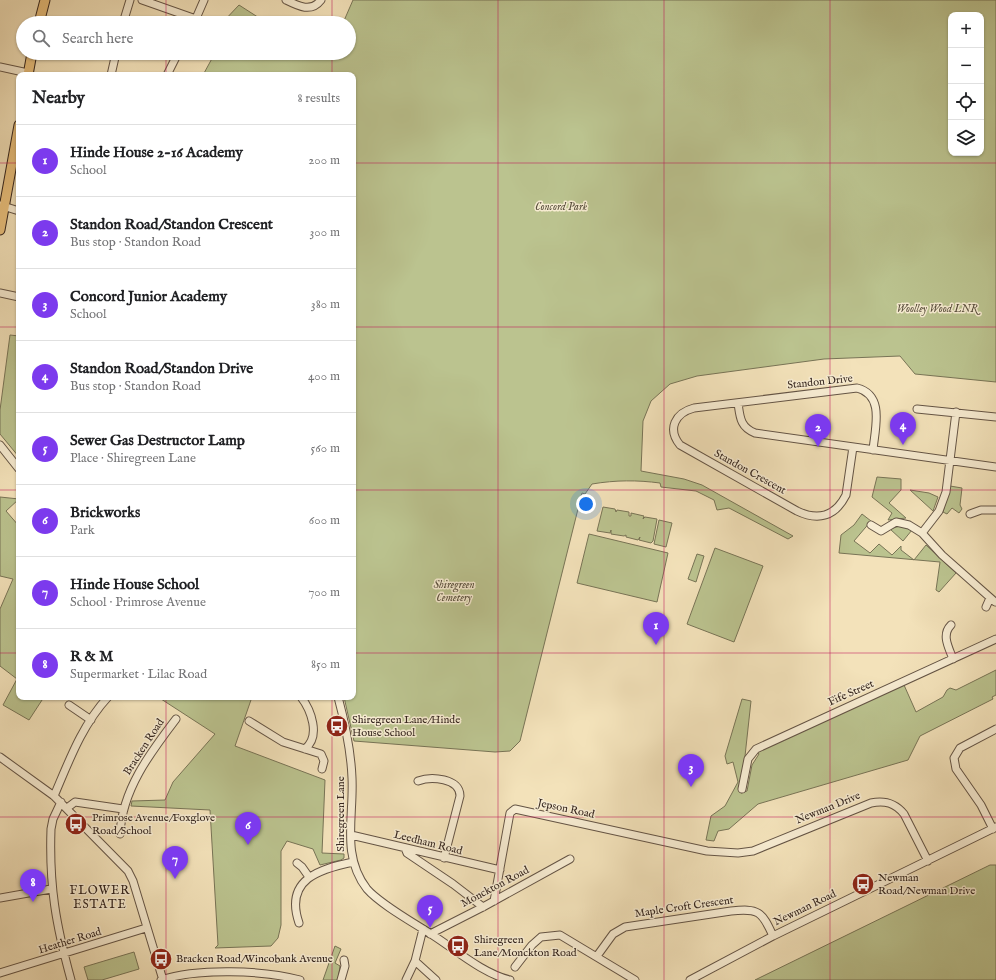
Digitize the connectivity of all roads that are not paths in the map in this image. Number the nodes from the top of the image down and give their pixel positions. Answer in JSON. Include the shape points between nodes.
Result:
{"nodes":[{"id":1,"x":45,"y":0,"type":"edge"},
{"id":2,"x":130,"y":0,"type":"edge"},
{"id":3,"x":142,"y":0,"type":"edge"},
{"id":4,"x":204,"y":0,"type":"edge"},
{"id":5,"x":286,"y":0,"type":"edge"},
{"id":6,"x":321,"y":0,"type":"edge"},
{"id":7,"x":41,"y":16,"type":"edge"},
{"id":8,"x":125,"y":16,"type":"edge"},
{"id":9,"x":182,"y":16,"type":"edge"},
{"id":10,"x":197,"y":16,"type":"edge"},
{"id":11,"x":31,"y":60,"type":"edge"},
{"id":12,"x":114,"y":60,"type":"edge"},
{"id":13,"x":174,"y":60,"type":"edge"},
{"id":14,"x":0,"y":67,"type":"edge"},
{"id":15,"x":20,"y":72,"type":"edge"},
{"id":16,"x":28,"y":72,"type":"edge"},
{"id":17,"x":112,"y":72,"type":"edge"},
{"id":18,"x":168,"y":72,"type":"edge"},
{"id":19,"x":16,"y":139,"type":"edge"},
{"id":20,"x":2,"y":206,"type":"edge"},
{"id":21,"x":16,"y":210,"type":"edge"},
{"id":22,"x":0,"y":230,"type":"edge"},
{"id":23,"x":0,"y":293,"type":"edge"},
{"id":24,"x":16,"y":296,"type":"edge"},
{"id":25,"x":738,"y":403,"type":"junction"},
{"id":26,"x":917,"y":409,"type":"dead end"},
{"id":27,"x":956,"y":412,"type":"junction"},
{"id":28,"x":996,"y":417,"type":"edge"},
{"id":29,"x":0,"y":445,"type":"edge"},
{"id":30,"x":853,"y":447,"type":"junction"},
{"id":31,"x":873,"y":450,"type":"junction"},
{"id":32,"x":949,"y":460,"type":"junction"},
{"id":33,"x":16,"y":465,"type":"edge"},
{"id":34,"x":996,"y":467,"type":"edge"},
{"id":35,"x":996,"y":510,"type":"edge"},
{"id":36,"x":970,"y":514,"type":"dead end"},
{"id":37,"x":871,"y":525,"type":"dead end"},
{"id":38,"x":922,"y":533,"type":"junction"},
{"id":39,"x":986,"y":607,"type":"dead end"},
{"id":40,"x":951,"y":625,"type":"dead end"},
{"id":41,"x":996,"y":639,"type":"edge"},
{"id":42,"x":953,"y":659,"type":"junction"},
{"id":43,"x":106,"y":700,"type":"edge"},
{"id":44,"x":303,"y":700,"type":"edge"},
{"id":45,"x":339,"y":700,"type":"edge"},
{"id":46,"x":69,"y":705,"type":"dead end"},
{"id":47,"x":176,"y":719,"type":"dead end"},
{"id":48,"x":91,"y":720,"type":"junction"},
{"id":49,"x":249,"y":720,"type":"dead end"},
{"id":50,"x":996,"y":729,"type":"edge"},
{"id":51,"x":306,"y":749,"type":"junction"},
{"id":52,"x":0,"y":757,"type":"edge"},
{"id":53,"x":322,"y":769,"type":"dead end"},
{"id":54,"x":418,"y":781,"type":"dead end"},
{"id":55,"x":742,"y":789,"type":"dead end"},
{"id":56,"x":54,"y":796,"type":"junction"},
{"id":57,"x":61,"y":802,"type":"junction"},
{"id":58,"x":67,"y":808,"type":"junction"},
{"id":59,"x":123,"y":809,"type":"junction"},
{"id":60,"x":994,"y":828,"type":"edge"},
{"id":61,"x":120,"y":834,"type":"dead end"},
{"id":62,"x":351,"y":836,"type":"junction"},
{"id":63,"x":405,"y":848,"type":"junction"},
{"id":64,"x":707,"y":851,"type":"joint"},
{"id":65,"x":444,"y":858,"type":"junction"},
{"id":66,"x":570,"y":859,"type":"dead end"},
{"id":67,"x":928,"y":861,"type":"junction"},
{"id":68,"x":353,"y":862,"type":"junction"},
{"id":69,"x":297,"y":863,"type":"dead end"},
{"id":70,"x":500,"y":870,"type":"junction"},
{"id":71,"x":309,"y":877,"type":"junction"},
{"id":72,"x":51,"y":889,"type":"junction"},
{"id":73,"x":0,"y":898,"type":"edge"},
{"id":74,"x":494,"y":901,"type":"junction"},
{"id":75,"x":483,"y":907,"type":"junction"},
{"id":76,"x":299,"y":923,"type":"dead end"},
{"id":77,"x":146,"y":928,"type":"junction"},
{"id":78,"x":424,"y":929,"type":"junction"},
{"id":79,"x":430,"y":934,"type":"junction"},
{"id":80,"x":773,"y":936,"type":"junction"},
{"id":81,"x":64,"y":954,"type":"junction"},
{"id":82,"x":597,"y":956,"type":"junction"},
{"id":83,"x":344,"y":960,"type":"dead end"},
{"id":84,"x":415,"y":961,"type":"junction"},
{"id":85,"x":515,"y":967,"type":"dead end"},
{"id":86,"x":0,"y":973,"type":"edge"},
{"id":87,"x":498,"y":979,"type":"edge"},
{"id":88,"x":71,"y":980,"type":"edge"},
{"id":89,"x":162,"y":980,"type":"edge"},
{"id":90,"x":300,"y":980,"type":"edge"},
{"id":91,"x":341,"y":980,"type":"edge"},
{"id":92,"x":406,"y":980,"type":"edge"},
{"id":93,"x":436,"y":980,"type":"edge"},
{"id":94,"x":510,"y":980,"type":"edge"},
{"id":95,"x":635,"y":980,"type":"edge"},
{"id":96,"x":690,"y":980,"type":"edge"}],
"edges":[{"from":1,"to":7,"type":"main road"},
{"from":2,"to":8,"type":"street"},
{"from":3,"to":9,"type":"street"},
{"from":4,"to":10,"type":"street"},
{"from":5,"to":6,"type":"street","via":[[306,8]]},
{"from":11,"to":16,"type":"main road"},
{"from":12,"to":17,"type":"street"},
{"from":13,"to":18,"type":"street"},
{"from":14,"to":15,"type":"street"},
{"from":19,"to":20,"type":"main road"},
{"from":20,"to":21,"type":"street"},
{"from":20,"to":22,"type":"main road"},
{"from":23,"to":24,"type":"street"},
{"from":25,"to":30,"type":"street","via":[[742,424],[748,431]]},
{"from":25,"to":30,"type":"street","name":"Standon Crescent","via":[[694,408],[684,412],[674,424],[676,440],[680,445],[808,516],[828,514],[843,501]]},
{"from":25,"to":31,"type":"street","name":"Standon Drive","via":[[862,389],[872,398],[877,408]]},
{"from":26,"to":27,"type":"street"},
{"from":27,"to":28,"type":"street"},
{"from":27,"to":32,"type":"street"},
{"from":29,"to":33,"type":"street"},
{"from":30,"to":31,"type":"street"},
{"from":31,"to":32,"type":"street"},
{"from":32,"to":34,"type":"street"},
{"from":32,"to":38,"type":"street","via":[[946,492],[942,504]]},
{"from":35,"to":36,"type":"street","via":[[981,510]]},
{"from":37,"to":38,"type":"street","via":[[881,531],[891,523],[902,522]]},
{"from":38,"to":39,"type":"street","via":[[942,555],[992,600]]},
{"from":40,"to":42,"type":"street","via":[[946,637]]},
{"from":41,"to":42,"type":"street","name":"Fife Street"},
{"from":42,"to":55,"type":"street","name":"Fife Street","via":[[756,748],[748,759]]},
{"from":43,"to":48,"type":"street"},
{"from":44,"to":51,"type":"street","via":[[313,724],[311,739]]},
{"from":45,"to":62,"type":"street","name":"Shiregreen Lane","via":[[352,777]]},
{"from":46,"to":48,"type":"street"},
{"from":47,"to":59,"type":"street","name":"Bracken Road","via":[[136,777]]},
{"from":48,"to":56,"type":"street","via":[[70,756]]},
{"from":49,"to":51,"type":"street","via":[[283,742]]},
{"from":50,"to":60,"type":"street","via":[[960,748],[954,764]]},
{"from":51,"to":53,"type":"street","via":[[321,754],[324,761]]},
{"from":52,"to":56,"type":"street"},
{"from":54,"to":65,"type":"street","via":[[428,779],[451,782],[459,788],[460,796]]},
{"from":56,"to":57,"type":"street"},
{"from":57,"to":58,"type":"street"},
{"from":57,"to":72,"type":"street","via":[[51,829]]},
{"from":58,"to":59,"type":"street","via":[[75,802]]},
{"from":58,"to":77,"type":"street","via":[[128,871]]},
{"from":59,"to":61,"type":"street","name":"Bracken Road"},
{"from":60,"to":67,"type":"street","name":"Newman Road"},
{"from":62,"to":63,"type":"street","name":"Leedham Road"},
{"from":62,"to":68,"type":"street","name":"Shiregreen Lane"},
{"from":63,"to":65,"type":"street","name":"Leedham Road"},
{"from":63,"to":75,"type":"street","via":[[407,853]]},
{"from":64,"to":67,"type":"street","name":"Newman Drive","via":[[738,853],[753,850],[871,803],[887,802],[899,808],[904,814]]},
{"from":64,"to":70,"type":"street","name":"Jepson Road","via":[[515,809],[510,813]]},
{"from":65,"to":70,"type":"street","name":"Leedham Road"},
{"from":66,"to":74,"type":"street","name":"Monckton Road"},
{"from":67,"to":80,"type":"street","name":"Newman Road"},
{"from":68,"to":71,"type":"street","via":[[324,869]]},
{"from":68,"to":78,"type":"street","name":"Shiregreen Lane","via":[[369,891]]},
{"from":69,"to":71,"type":"street"},
{"from":70,"to":74,"type":"street","name":"Jepson Road"},
{"from":71,"to":76,"type":"street","via":[[297,895]]},
{"from":72,"to":73,"type":"street"},
{"from":72,"to":81,"type":"street"},
{"from":74,"to":75,"type":"street","name":"Monckton Road"},
{"from":75,"to":79,"type":"street","name":"Monckton Road"},
{"from":77,"to":81,"type":"street","name":"Heather Road"},
{"from":77,"to":89,"type":"street"},
{"from":78,"to":79,"type":"street","name":"Shiregreen Lane"},
{"from":78,"to":84,"type":"street"},
{"from":79,"to":87,"type":"street","name":"Shiregreen Lane"},
{"from":80,"to":82,"type":"street","name":"Maple Croft Crescent","via":[[765,918],[748,909],[625,927],[613,934]]},
{"from":80,"to":96,"type":"street","name":"Newman Road"},
{"from":81,"to":86,"type":"street","name":"Heather Road"},
{"from":81,"to":88,"type":"street"},
{"from":82,"to":85,"type":"street","via":[[560,935],[541,938],[532,945]]},
{"from":82,"to":95,"type":"street"},
{"from":83,"to":91,"type":"street"},
{"from":84,"to":92,"type":"street"},
{"from":84,"to":93,"type":"street"},
{"from":87,"to":94,"type":"street","name":"Shiregreen Lane"},
{"from":89,"to":90,"type":"street","via":[[199,974],[244,973],[286,976]]}]}
